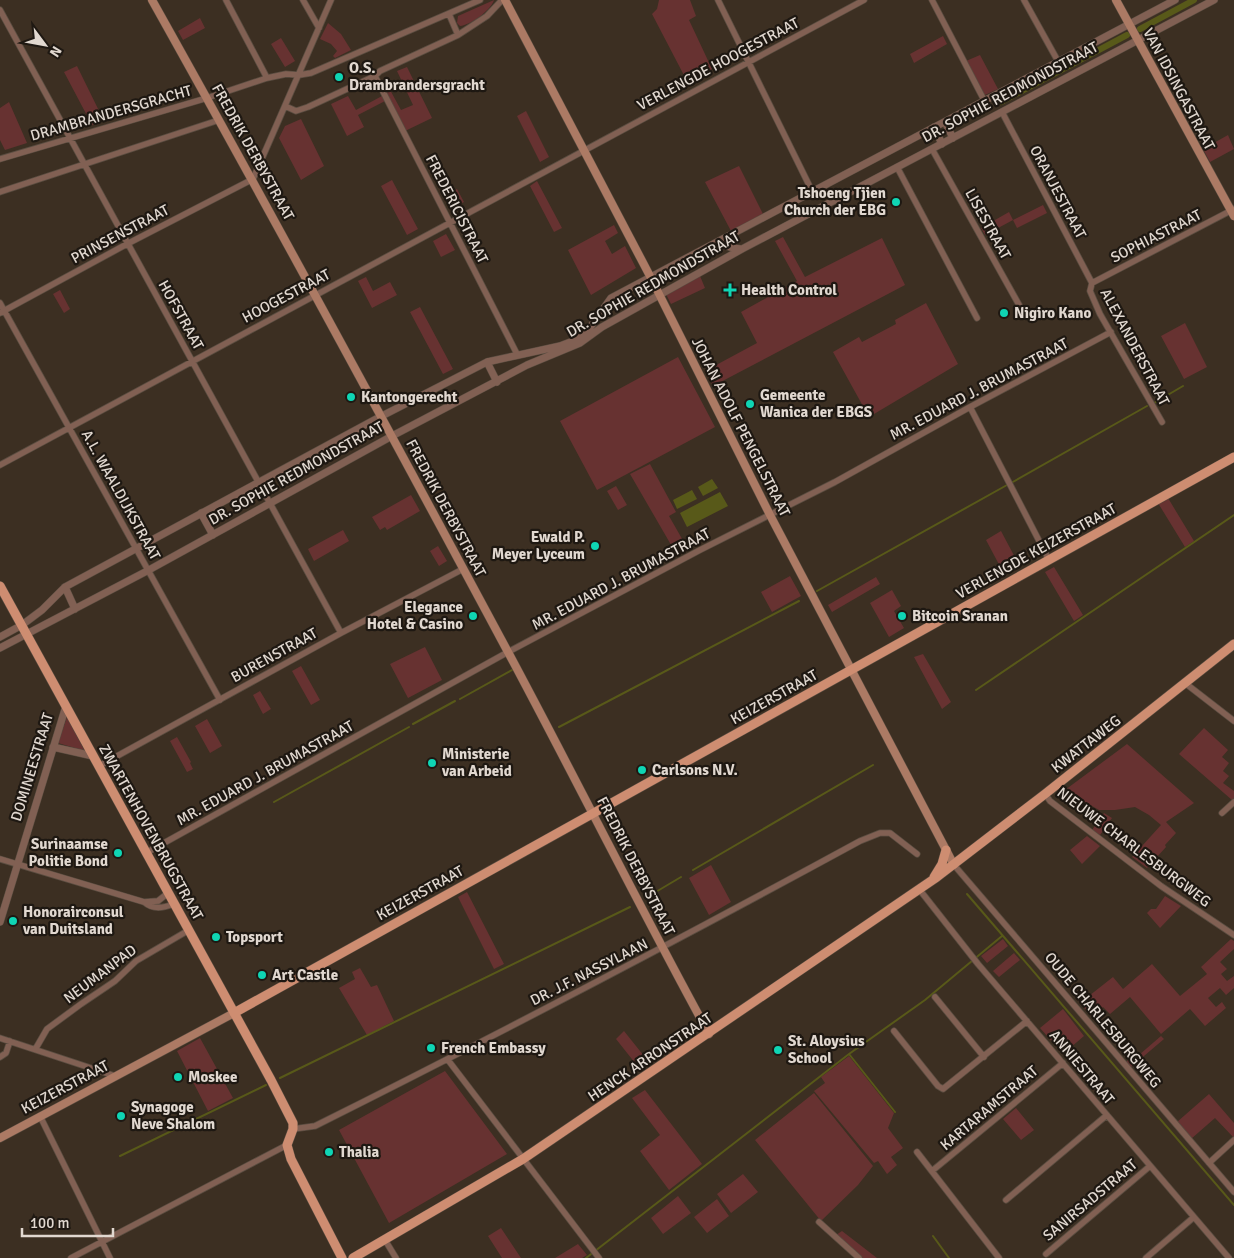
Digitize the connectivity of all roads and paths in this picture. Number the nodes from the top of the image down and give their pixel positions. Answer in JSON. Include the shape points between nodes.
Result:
{"nodes":[{"id":1,"x":152,"y":0,"type":"edge"},
{"id":2,"x":226,"y":0,"type":"edge"},
{"id":3,"x":303,"y":0,"type":"edge"},
{"id":4,"x":331,"y":0,"type":"edge"},
{"id":5,"x":480,"y":0,"type":"edge"},
{"id":6,"x":503,"y":0,"type":"edge"},
{"id":7,"x":864,"y":0,"type":"edge"},
{"id":8,"x":932,"y":0,"type":"edge"},
{"id":9,"x":1024,"y":0,"type":"edge"},
{"id":10,"x":1116,"y":0,"type":"edge"},
{"id":11,"x":1175,"y":0,"type":"edge"},
{"id":12,"x":1214,"y":0,"type":"edge"},
{"id":13,"x":720,"y":1,"type":"edge"},
{"id":14,"x":0,"y":10,"type":"edge"},
{"id":15,"x":449,"y":14,"type":"junction"},
{"id":16,"x":1129,"y":25,"type":"junction"},
{"id":17,"x":318,"y":28,"type":"junction"},
{"id":18,"x":458,"y":35,"type":"junction"},
{"id":19,"x":1138,"y":41,"type":"junction"},
{"id":20,"x":748,"y":61,"type":"junction"},
{"id":21,"x":1058,"y":63,"type":"junction"},
{"id":22,"x":299,"y":75,"type":"junction"},
{"id":23,"x":375,"y":76,"type":"junction"},
{"id":24,"x":267,"y":78,"type":"junction"},
{"id":25,"x":207,"y":98,"type":"junction"},
{"id":26,"x":984,"y":100,"type":"junction"},
{"id":27,"x":286,"y":106,"type":"junction"},
{"id":28,"x":1002,"y":112,"type":"junction"},
{"id":29,"x":219,"y":120,"type":"junction"},
{"id":30,"x":945,"y":122,"type":"junction"},
{"id":31,"x":934,"y":127,"type":"junction"},
{"id":32,"x":953,"y":138,"type":"junction"},
{"id":33,"x":70,"y":139,"type":"junction"},
{"id":34,"x":942,"y":144,"type":"junction"},
{"id":35,"x":932,"y":149,"type":"junction"},
{"id":36,"x":583,"y":150,"type":"junction"},
{"id":37,"x":0,"y":159,"type":"edge"},
{"id":38,"x":84,"y":165,"type":"junction"},
{"id":39,"x":897,"y":167,"type":"junction"},
{"id":40,"x":252,"y":179,"type":"junction"},
{"id":41,"x":812,"y":191,"type":"junction"},
{"id":42,"x":0,"y":192,"type":"edge"},
{"id":43,"x":1233,"y":212,"type":"edge"},
{"id":44,"x":450,"y":224,"type":"junction"},
{"id":45,"x":723,"y":239,"type":"junction"},
{"id":46,"x":128,"y":244,"type":"junction"},
{"id":47,"x":742,"y":249,"type":"junction"},
{"id":48,"x":650,"y":278,"type":"junction"},
{"id":49,"x":1092,"y":283,"type":"junction"},
{"id":50,"x":315,"y":295,"type":"junction"},
{"id":51,"x":659,"y":295,"type":"junction"},
{"id":52,"x":0,"y":303,"type":"edge"},
{"id":53,"x":2,"y":312,"type":"edge"},
{"id":54,"x":1023,"y":312,"type":"dead end"},
{"id":55,"x":977,"y":318,"type":"dead end"},
{"id":56,"x":1111,"y":332,"type":"junction"},
{"id":57,"x":549,"y":352,"type":"junction"},
{"id":58,"x":517,"y":354,"type":"junction"},
{"id":59,"x":192,"y":361,"type":"junction"},
{"id":60,"x":486,"y":362,"type":"junction"},
{"id":61,"x":497,"y":382,"type":"junction"},
{"id":62,"x":970,"y":407,"type":"junction"},
{"id":63,"x":381,"y":416,"type":"junction"},
{"id":64,"x":1162,"y":422,"type":"dead end"},
{"id":65,"x":69,"y":428,"type":"junction"},
{"id":66,"x":392,"y":436,"type":"junction"},
{"id":67,"x":1234,"y":457,"type":"edge"},
{"id":68,"x":0,"y":465,"type":"edge"},
{"id":69,"x":259,"y":482,"type":"junction"},
{"id":70,"x":270,"y":503,"type":"junction"},
{"id":71,"x":201,"y":512,"type":"junction"},
{"id":72,"x":770,"y":515,"type":"junction"},
{"id":73,"x":213,"y":535,"type":"junction"},
{"id":74,"x":135,"y":548,"type":"junction"},
{"id":75,"x":1049,"y":560,"type":"junction"},
{"id":76,"x":463,"y":568,"type":"junction"},
{"id":77,"x":148,"y":571,"type":"junction"},
{"id":78,"x":0,"y":586,"type":"edge"},
{"id":79,"x":65,"y":586,"type":"junction"},
{"id":80,"x":75,"y":609,"type":"junction"},
{"id":81,"x":22,"y":625,"type":"junction"},
{"id":82,"x":341,"y":633,"type":"junction"},
{"id":83,"x":27,"y":634,"type":"junction"},
{"id":84,"x":0,"y":637,"type":"edge"},
{"id":85,"x":1234,"y":645,"type":"edge"},
{"id":86,"x":0,"y":648,"type":"edge"},
{"id":87,"x":508,"y":652,"type":"junction"},
{"id":88,"x":852,"y":670,"type":"junction"},
{"id":89,"x":1185,"y":683,"type":"junction"},
{"id":90,"x":220,"y":700,"type":"junction"},
{"id":91,"x":66,"y":706,"type":"junction"},
{"id":92,"x":1234,"y":721,"type":"edge"},
{"id":93,"x":53,"y":747,"type":"junction"},
{"id":94,"x":93,"y":756,"type":"junction"},
{"id":95,"x":99,"y":766,"type":"junction"},
{"id":96,"x":1045,"y":794,"type":"junction"},
{"id":97,"x":1234,"y":802,"type":"edge"},
{"id":98,"x":593,"y":812,"type":"junction"},
{"id":99,"x":1222,"y":812,"type":"dead end"},
{"id":100,"x":946,"y":850,"type":"junction"},
{"id":101,"x":146,"y":853,"type":"junction"},
{"id":102,"x":917,"y":854,"type":"dead end"},
{"id":103,"x":0,"y":859,"type":"edge"},
{"id":104,"x":17,"y":864,"type":"junction"},
{"id":105,"x":954,"y":865,"type":"junction"},
{"id":106,"x":929,"y":882,"type":"junction"},
{"id":107,"x":919,"y":889,"type":"junction"},
{"id":108,"x":168,"y":893,"type":"junction"},
{"id":109,"x":144,"y":902,"type":"junction"},
{"id":110,"x":174,"y":904,"type":"junction"},
{"id":111,"x":0,"y":922,"type":"edge"},
{"id":112,"x":189,"y":930,"type":"junction"},
{"id":113,"x":1234,"y":935,"type":"edge"},
{"id":114,"x":662,"y":948,"type":"junction"},
{"id":115,"x":935,"y":997,"type":"dead end"},
{"id":116,"x":234,"y":1013,"type":"junction"},
{"id":117,"x":1027,"y":1021,"type":"junction"},
{"id":118,"x":894,"y":1031,"type":"dead end"},
{"id":119,"x":709,"y":1034,"type":"junction"},
{"id":120,"x":0,"y":1038,"type":"edge"},
{"id":121,"x":10,"y":1041,"type":"junction"},
{"id":122,"x":36,"y":1048,"type":"junction"},
{"id":123,"x":984,"y":1057,"type":"junction"},
{"id":124,"x":0,"y":1058,"type":"edge"},
{"id":125,"x":448,"y":1060,"type":"junction"},
{"id":126,"x":1063,"y":1063,"type":"junction"},
{"id":127,"x":115,"y":1076,"type":"junction"},
{"id":128,"x":1107,"y":1115,"type":"junction"},
{"id":129,"x":40,"y":1116,"type":"junction"},
{"id":130,"x":293,"y":1129,"type":"junction"},
{"id":131,"x":0,"y":1138,"type":"edge"},
{"id":132,"x":1234,"y":1140,"type":"edge"},
{"id":133,"x":287,"y":1146,"type":"junction"},
{"id":134,"x":917,"y":1152,"type":"dead end"},
{"id":135,"x":523,"y":1159,"type":"junction"},
{"id":136,"x":1209,"y":1163,"type":"junction"},
{"id":137,"x":1150,"y":1166,"type":"junction"},
{"id":138,"x":932,"y":1171,"type":"junction"},
{"id":139,"x":1234,"y":1192,"type":"edge"},
{"id":140,"x":1006,"y":1200,"type":"dead end"},
{"id":141,"x":1194,"y":1217,"type":"junction"},
{"id":142,"x":819,"y":1222,"type":"dead end"},
{"id":143,"x":385,"y":1240,"type":"junction"},
{"id":144,"x":102,"y":1241,"type":"junction"},
{"id":145,"x":1046,"y":1254,"type":"dead end"},
{"id":146,"x":599,"y":1257,"type":"edge"},
{"id":147,"x":71,"y":1258,"type":"edge"},
{"id":148,"x":110,"y":1258,"type":"edge"},
{"id":149,"x":342,"y":1258,"type":"edge"},
{"id":150,"x":353,"y":1258,"type":"edge"},
{"id":151,"x":396,"y":1258,"type":"edge"},
{"id":152,"x":859,"y":1258,"type":"edge"},
{"id":153,"x":999,"y":1258,"type":"edge"},
{"id":154,"x":1146,"y":1258,"type":"edge"},
{"id":155,"x":1229,"y":1258,"type":"edge"}],
"edges":[{"from":1,"to":25,"type":"main road","name":"FREDRIK DERBYSTRAAT"},
{"from":2,"to":24,"type":"street"},
{"from":3,"to":17,"type":"street"},
{"from":4,"to":17,"type":"street"},
{"from":5,"to":15,"type":"street","name":"DRAMBRANDERSGRACHT"},
{"from":6,"to":18,"type":"street","via":[[487,16]]},
{"from":6,"to":36,"type":"main road","name":"JOHAN ADOLF PENGELSTRAAT"},
{"from":7,"to":20,"type":"street","name":"VERLENGDE HOOGESTRAAT"},
{"from":8,"to":26,"type":"street"},
{"from":9,"to":21,"type":"street"},
{"from":10,"to":16,"type":"main road","name":"VAN IDSINGASTRAAT"},
{"from":11,"to":16,"type":"street","name":"DR. SOPHIE REDMONDSTRAAT"},
{"from":12,"to":19,"type":"street","name":"DR. SOPHIE REDMONDSTRAAT"},
{"from":13,"to":20,"type":"street"},
{"from":14,"to":33,"type":"street","name":"HOFSTRAAT"},
{"from":15,"to":18,"type":"street"},
{"from":15,"to":22,"type":"street","name":"DRAMBRANDERSGRACHT","via":[[320,70]]},
{"from":16,"to":19,"type":"main road","name":"VAN IDSINGASTRAAT"},
{"from":16,"to":21,"type":"street","name":"DR. SOPHIE REDMONDSTRAAT"},
{"from":17,"to":22,"type":"street"},
{"from":18,"to":23,"type":"street"},
{"from":19,"to":28,"type":"street","name":"DR. SOPHIE REDMONDSTRAAT"},
{"from":19,"to":43,"type":"main road","name":"VAN IDSINGASTRAAT"},
{"from":20,"to":36,"type":"street","name":"VERLENGDE HOOGESTRAAT"},
{"from":20,"to":41,"type":"street"},
{"from":21,"to":26,"type":"street","name":"DR. SOPHIE REDMONDSTRAAT"},
{"from":22,"to":24,"type":"street","name":"DRAMBRANDERSGRACHT"},
{"from":22,"to":27,"type":"street"},
{"from":23,"to":27,"type":"street","via":[[308,107],[296,111]]},
{"from":23,"to":44,"type":"street","name":"FREDERICISTRAAT"},
{"from":24,"to":25,"type":"street","name":"DRAMBRANDERSGRACHT"},
{"from":25,"to":29,"type":"main road","name":"FREDRIK DERBYSTRAAT"},
{"from":25,"to":33,"type":"street","name":"DRAMBRANDERSGRACHT"},
{"from":26,"to":30,"type":"street","name":"DR. SOPHIE REDMONDSTRAAT"},
{"from":27,"to":40,"type":"street"},
{"from":28,"to":32,"type":"street","name":"DR. SOPHIE REDMONDSTRAAT"},
{"from":28,"to":49,"type":"street","name":"ORANJESTRAAT"},
{"from":29,"to":38,"type":"street"},
{"from":29,"to":40,"type":"main road","name":"FREDRIK DERBYSTRAAT"},
{"from":30,"to":31,"type":"street","name":"DR. SOPHIE REDMONDSTRAAT"},
{"from":30,"to":32,"type":"street"},
{"from":31,"to":34,"type":"street"},
{"from":31,"to":41,"type":"street","name":"DR. SOPHIE REDMONDSTRAAT"},
{"from":32,"to":34,"type":"street","name":"DR. SOPHIE REDMONDSTRAAT"},
{"from":33,"to":37,"type":"street","name":"DRAMBRANDERSGRACHT"},
{"from":33,"to":38,"type":"street","name":"HOFSTRAAT"},
{"from":34,"to":35,"type":"street","name":"DR. SOPHIE REDMONDSTRAAT"},
{"from":35,"to":39,"type":"street","name":"DR. SOPHIE REDMONDSTRAAT"},
{"from":35,"to":54,"type":"street","name":"LISESTRAAT"},
{"from":36,"to":44,"type":"street","name":"HOOGESTRAAT"},
{"from":36,"to":48,"type":"main road","name":"JOHAN ADOLF PENGELSTRAAT"},
{"from":38,"to":42,"type":"street"},
{"from":38,"to":46,"type":"street","name":"HOFSTRAAT"},
{"from":39,"to":47,"type":"street","name":"DR. SOPHIE REDMONDSTRAAT"},
{"from":39,"to":55,"type":"street"},
{"from":40,"to":46,"type":"street","name":"PRINSENSTRAAT"},
{"from":40,"to":50,"type":"main road","name":"FREDRIK DERBYSTRAAT"},
{"from":41,"to":45,"type":"street","name":"DR. SOPHIE REDMONDSTRAAT"},
{"from":43,"to":49,"type":"street","name":"SOPHIASTRAAT"},
{"from":44,"to":50,"type":"street","name":"HOOGESTRAAT"},
{"from":44,"to":58,"type":"street","name":"FREDERICISTRAAT"},
{"from":45,"to":47,"type":"street","via":[[726,246]]},
{"from":45,"to":48,"type":"street","name":"DR. SOPHIE REDMONDSTRAAT"},
{"from":46,"to":53,"type":"street","name":"PRINSENSTRAAT"},
{"from":46,"to":59,"type":"street","name":"HOFSTRAAT"},
{"from":47,"to":51,"type":"street","name":"DR. SOPHIE REDMONDSTRAAT"},
{"from":48,"to":51,"type":"main road","name":"JOHAN ADOLF PENGELSTRAAT"},
{"from":48,"to":57,"type":"street","name":"DR. SOPHIE REDMONDSTRAAT","via":[[611,298],[590,328]]},
{"from":49,"to":56,"type":"street","name":"ALEXANDERSTRAAT","via":[[1090,291]]},
{"from":50,"to":59,"type":"street","name":"HOOGESTRAAT"},
{"from":50,"to":63,"type":"main road","name":"FREDRIK DERBYSTRAAT"},
{"from":51,"to":57,"type":"street","name":"DR. SOPHIE REDMONDSTRAAT","via":[[580,343]]},
{"from":51,"to":72,"type":"main road","name":"JOHAN ADOLF PENGELSTRAAT"},
{"from":52,"to":53,"type":"street","name":"A.L. WAALDIJKSTRAAT"},
{"from":53,"to":65,"type":"street","name":"A.L. WAALDIJKSTRAAT"},
{"from":56,"to":62,"type":"street","name":"MR. EDUARD J. BRUMASTRAAT"},
{"from":56,"to":64,"type":"street","name":"ALEXANDERSTRAAT"},
{"from":57,"to":58,"type":"street","name":"DR. SOPHIE REDMONDSTRAAT"},
{"from":57,"to":61,"type":"street","name":"DR. SOPHIE REDMONDSTRAAT"},
{"from":58,"to":60,"type":"street","name":"DR. SOPHIE REDMONDSTRAAT"},
{"from":59,"to":65,"type":"street","name":"HOOGESTRAAT"},
{"from":59,"to":69,"type":"street","name":"HOFSTRAAT"},
{"from":60,"to":61,"type":"street"},
{"from":60,"to":63,"type":"street","name":"DR. SOPHIE REDMONDSTRAAT"},
{"from":61,"to":66,"type":"street","name":"DR. SOPHIE REDMONDSTRAAT"},
{"from":62,"to":72,"type":"street","name":"MR. EDUARD J. BRUMASTRAAT"},
{"from":62,"to":75,"type":"street"},
{"from":63,"to":66,"type":"main road","name":"FREDRIK DERBYSTRAAT"},
{"from":63,"to":69,"type":"street","name":"DR. SOPHIE REDMONDSTRAAT"},
{"from":65,"to":68,"type":"street","name":"HOOGESTRAAT"},
{"from":65,"to":74,"type":"street","name":"A.L. WAALDIJKSTRAAT"},
{"from":66,"to":70,"type":"street","name":"DR. SOPHIE REDMONDSTRAAT"},
{"from":66,"to":76,"type":"main road","name":"FREDRIK DERBYSTRAAT"},
{"from":67,"to":75,"type":"main road","name":"VERLENGDE KEIZERSTRAAT"},
{"from":69,"to":70,"type":"street","name":"HOFSTRAAT"},
{"from":69,"to":71,"type":"street","name":"DR. SOPHIE REDMONDSTRAAT"},
{"from":70,"to":73,"type":"street","name":"DR. SOPHIE REDMONDSTRAAT"},
{"from":70,"to":82,"type":"street","name":"HOFSTRAAT"},
{"from":71,"to":73,"type":"street"},
{"from":71,"to":74,"type":"street","name":"DR. SOPHIE REDMONDSTRAAT"},
{"from":72,"to":87,"type":"street","name":"MR. EDUARD J. BRUMASTRAAT"},
{"from":72,"to":88,"type":"main road","name":"JOHAN ADOLF PENGELSTRAAT"},
{"from":73,"to":77,"type":"street","name":"DR. SOPHIE REDMONDSTRAAT"},
{"from":74,"to":77,"type":"street","name":"A.L. WAALDIJKSTRAAT"},
{"from":74,"to":79,"type":"street","name":"DR. SOPHIE REDMONDSTRAAT"},
{"from":75,"to":88,"type":"main road","name":"VERLENGDE KEIZERSTRAAT"},
{"from":76,"to":82,"type":"street","name":"BURENSTRAAT"},
{"from":76,"to":87,"type":"main road","name":"FREDRIK DERBYSTRAAT"},
{"from":77,"to":80,"type":"street","name":"DR. SOPHIE REDMONDSTRAAT"},
{"from":77,"to":90,"type":"street","name":"A.L. WAALDIJKSTRAAT"},
{"from":78,"to":81,"type":"main road","name":"ZWARTENHOVENBRUGSTRAAT"},
{"from":79,"to":80,"type":"street"},
{"from":79,"to":81,"type":"street","name":"DR. SOPHIE REDMONDSTRAAT"},
{"from":80,"to":83,"type":"street","name":"DR. SOPHIE REDMONDSTRAAT"},
{"from":81,"to":83,"type":"main road","name":"ZWARTENHOVENBRUGSTRAAT"},
{"from":81,"to":84,"type":"street","name":"DR. SOPHIE REDMONDSTRAAT"},
{"from":82,"to":90,"type":"street","name":"BURENSTRAAT"},
{"from":83,"to":86,"type":"street","name":"DR. SOPHIE REDMONDSTRAAT"},
{"from":83,"to":91,"type":"main road","name":"ZWARTENHOVENBRUGSTRAAT"},
{"from":85,"to":89,"type":"main road","name":"KWATTAWEG"},
{"from":87,"to":98,"type":"main road","name":"FREDRIK DERBYSTRAAT"},
{"from":87,"to":101,"type":"street","name":"MR. EDUARD J. BRUMASTRAAT"},
{"from":88,"to":98,"type":"main road","name":"KEIZERSTRAAT"},
{"from":88,"to":100,"type":"main road","name":"JOHAN ADOLF PENGELSTRAAT"},
{"from":89,"to":92,"type":"street"},
{"from":89,"to":96,"type":"main road","name":"KWATTAWEG"},
{"from":90,"to":95,"type":"street","name":"BURENSTRAAT"},
{"from":91,"to":93,"type":"street","name":"DOMINEESTRAAT"},
{"from":91,"to":94,"type":"main road","name":"ZWARTENHOVENBRUGSTRAAT"},
{"from":93,"to":94,"type":"street"},
{"from":93,"to":104,"type":"street","name":"DOMINEESTRAAT"},
{"from":94,"to":95,"type":"main road","name":"ZWARTENHOVENBRUGSTRAAT"},
{"from":95,"to":101,"type":"main road","name":"ZWARTENHOVENBRUGSTRAAT"},
{"from":96,"to":105,"type":"main road","name":"KWATTAWEG"},
{"from":96,"to":113,"type":"street","name":"NIEUWE CHARLESBURGWEG","via":[[1160,886]]},
{"from":97,"to":99,"type":"street"},
{"from":98,"to":114,"type":"main road","name":"FREDRIK DERBYSTRAAT"},
{"from":98,"to":116,"type":"main road","name":"KEIZERSTRAAT"},
{"from":100,"to":105,"type":"main road","name":"JOHAN ADOLF PENGELSTRAAT"},
{"from":100,"to":106,"type":"main road","via":[[942,864]]},
{"from":101,"to":108,"type":"main road","name":"ZWARTENHOVENBRUGSTRAAT"},
{"from":102,"to":114,"type":"street","name":"DR. J.F. NASSYLAAN","via":[[890,833],[880,833]]},
{"from":103,"to":104,"type":"street"},
{"from":104,"to":109,"type":"street"},
{"from":104,"to":111,"type":"street","name":"DOMINEESTRAAT"},
{"from":105,"to":106,"type":"main road","name":"HENCK ARRONSTRAAT"},
{"from":105,"to":136,"type":"street","name":"OUDE CHARLESBURGWEG"},
{"from":106,"to":107,"type":"main road","name":"HENCK ARRONSTRAAT"},
{"from":107,"to":117,"type":"street","name":"ANNIESTRAAT"},
{"from":107,"to":119,"type":"main road","name":"HENCK ARRONSTRAAT"},
{"from":108,"to":109,"type":"street","via":[[158,901]]},
{"from":108,"to":110,"type":"main road","name":"ZWARTENHOVENBRUGSTRAAT"},
{"from":109,"to":110,"type":"street","via":[[161,908]]},
{"from":110,"to":112,"type":"main road","name":"ZWARTENHOVENBRUGSTRAAT"},
{"from":112,"to":116,"type":"main road","name":"ZWARTENHOVENBRUGSTRAAT"},
{"from":112,"to":122,"type":"street","name":"NEUMANPAD","via":[[136,961],[116,981],[47,1029]]},
{"from":114,"to":119,"type":"main road","name":"FREDRIK DERBYSTRAAT"},
{"from":114,"to":125,"type":"street","name":"DR. J.F. NASSYLAAN"},
{"from":115,"to":123,"type":"street"},
{"from":116,"to":127,"type":"main road","name":"KEIZERSTRAAT"},
{"from":116,"to":130,"type":"main road","name":"ZWARTENHOVENBRUGSTRAAT","via":[[271,1080]]},
{"from":117,"to":123,"type":"street"},
{"from":117,"to":126,"type":"street","name":"ANNIESTRAAT"},
{"from":118,"to":123,"type":"street","via":[[943,1088]]},
{"from":119,"to":135,"type":"main road","name":"HENCK ARRONSTRAAT"},
{"from":120,"to":121,"type":"street"},
{"from":121,"to":122,"type":"street"},
{"from":121,"to":124,"type":"street"},
{"from":122,"to":127,"type":"street"},
{"from":125,"to":130,"type":"street","name":"DR. J.F. NASSYLAAN","via":[[315,1126]]},
{"from":125,"to":135,"type":"street"},
{"from":126,"to":128,"type":"street","name":"ANNIESTRAAT"},
{"from":126,"to":138,"type":"street","name":"KARTARAMSTRAAT"},
{"from":127,"to":129,"type":"main road","name":"KEIZERSTRAAT"},
{"from":128,"to":137,"type":"street","name":"ANNIESTRAAT"},
{"from":128,"to":140,"type":"street"},
{"from":129,"to":131,"type":"main road","name":"KEIZERSTRAAT"},
{"from":129,"to":144,"type":"street"},
{"from":130,"to":133,"type":"main road"},
{"from":132,"to":136,"type":"street"},
{"from":133,"to":144,"type":"street"},
{"from":133,"to":149,"type":"main road"},
{"from":134,"to":138,"type":"street"},
{"from":135,"to":143,"type":"main road","name":"HENCK ARRONSTRAAT"},
{"from":135,"to":146,"type":"street"},
{"from":136,"to":139,"type":"street","name":"OUDE CHARLESBURGWEG"},
{"from":137,"to":141,"type":"street","name":"ANNIESTRAAT"},
{"from":137,"to":145,"type":"street","name":"SANIRSADSTRAAT"},
{"from":138,"to":153,"type":"street"},
{"from":141,"to":154,"type":"street"},
{"from":141,"to":155,"type":"street","name":"ANNIESTRAAT"},
{"from":142,"to":152,"type":"street"},
{"from":143,"to":150,"type":"main road","name":"HENCK ARRONSTRAAT"},
{"from":143,"to":151,"type":"street"},
{"from":144,"to":147,"type":"street"},
{"from":144,"to":148,"type":"street"}]}
